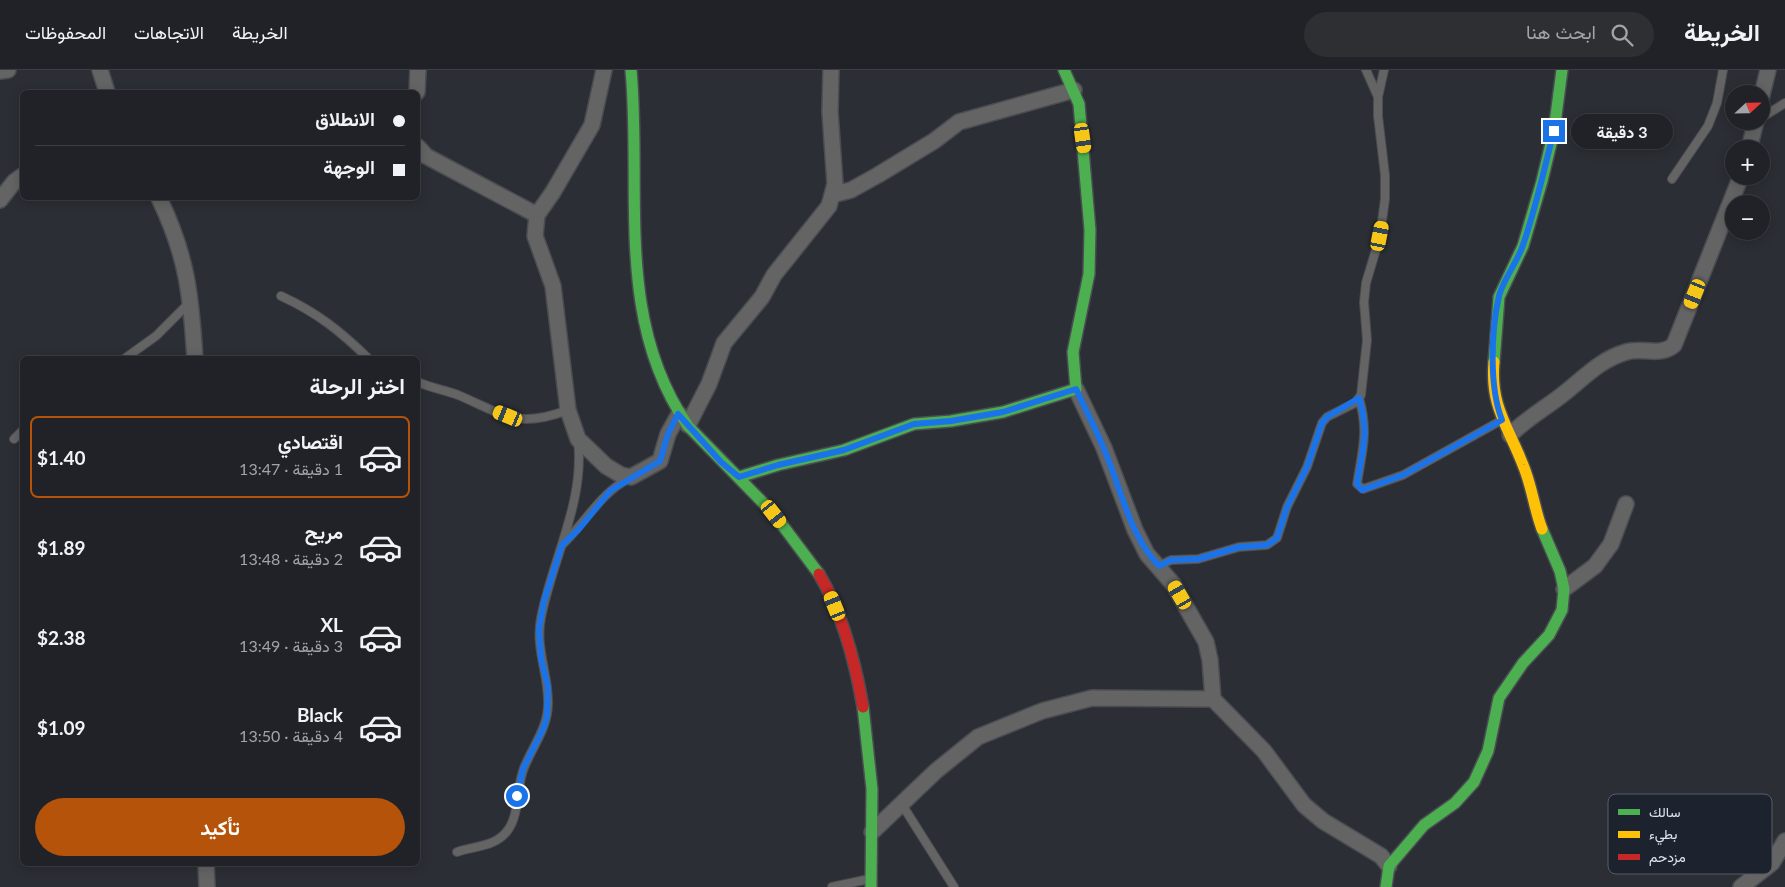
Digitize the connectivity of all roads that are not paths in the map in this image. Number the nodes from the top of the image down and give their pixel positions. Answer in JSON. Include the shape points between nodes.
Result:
{"nodes":[{"id":1,"x":8,"y":70,"type":"edge"},
{"id":2,"x":100,"y":70,"type":"edge"},
{"id":3,"x":418,"y":70,"type":"edge"},
{"id":4,"x":604,"y":70,"type":"edge"},
{"id":5,"x":631,"y":70,"type":"edge"},
{"id":6,"x":832,"y":70,"type":"edge"},
{"id":7,"x":1064,"y":70,"type":"edge"},
{"id":8,"x":1366,"y":70,"type":"edge"},
{"id":9,"x":1384,"y":70,"type":"edge"},
{"id":10,"x":1562,"y":70,"type":"edge"},
{"id":11,"x":1723,"y":70,"type":"edge"},
{"id":12,"x":1768,"y":70,"type":"edge"},
{"id":13,"x":0,"y":71,"type":"edge"},
{"id":14,"x":1764,"y":85,"type":"edge"},
{"id":15,"x":106,"y":90,"type":"edge"},
{"id":16,"x":417,"y":90,"type":"edge"},
{"id":17,"x":1074,"y":90,"type":"junction"},
{"id":18,"x":1378,"y":97,"type":"junction"},
{"id":19,"x":1785,"y":103,"type":"edge"},
{"id":20,"x":1770,"y":112,"type":"edge"},
{"id":21,"x":420,"y":149,"type":"edge"},
{"id":22,"x":20,"y":178,"type":"edge"},
{"id":23,"x":1672,"y":179,"type":"dead end"},
{"id":24,"x":1737,"y":185,"type":"edge"},
{"id":25,"x":832,"y":195,"type":"junction"},
{"id":26,"x":0,"y":200,"type":"edge"},
{"id":27,"x":160,"y":200,"type":"edge"},
{"id":28,"x":537,"y":215,"type":"junction"},
{"id":29,"x":281,"y":296,"type":"dead end"},
{"id":30,"x":191,"y":302,"type":"junction"},
{"id":31,"x":128,"y":356,"type":"edge"},
{"id":32,"x":195,"y":356,"type":"edge"},
{"id":33,"x":366,"y":356,"type":"edge"},
{"id":34,"x":420,"y":383,"type":"edge"},
{"id":35,"x":1076,"y":389,"type":"junction"},
{"id":36,"x":1359,"y":398,"type":"junction"},
{"id":37,"x":568,"y":410,"type":"junction"},
{"id":38,"x":683,"y":420,"type":"junction"},
{"id":39,"x":1502,"y":420,"type":"junction"},
{"id":40,"x":20,"y":433,"type":"edge"},
{"id":41,"x":1510,"y":435,"type":"junction"},
{"id":42,"x":14,"y":439,"type":"dead end"},
{"id":43,"x":578,"y":439,"type":"junction"},
{"id":44,"x":631,"y":477,"type":"junction"},
{"id":45,"x":739,"y":477,"type":"junction"},
{"id":46,"x":1626,"y":504,"type":"dead end"},
{"id":47,"x":562,"y":545,"type":"junction"},
{"id":48,"x":1159,"y":566,"type":"junction"},
{"id":49,"x":1564,"y":590,"type":"junction"},
{"id":50,"x":1213,"y":699,"type":"junction"},
{"id":51,"x":901,"y":803,"type":"junction"},
{"id":52,"x":872,"y":832,"type":"junction"},
{"id":53,"x":1785,"y":841,"type":"edge"},
{"id":54,"x":456,"y":852,"type":"dead end"},
{"id":55,"x":1772,"y":863,"type":"edge"},
{"id":56,"x":206,"y":866,"type":"edge"},
{"id":57,"x":1389,"y":866,"type":"junction"},
{"id":58,"x":1758,"y":874,"type":"edge"},
{"id":59,"x":871,"y":883,"type":"edge"},
{"id":60,"x":207,"y":887,"type":"edge"},
{"id":61,"x":832,"y":887,"type":"edge"},
{"id":62,"x":954,"y":887,"type":"edge"},
{"id":63,"x":1386,"y":887,"type":"edge"},
{"id":64,"x":1741,"y":887,"type":"edge"}],
"edges":[{"from":1,"to":13,"type":"street"},
{"from":2,"to":15,"type":"street"},
{"from":3,"to":16,"type":"street"},
{"from":4,"to":28,"type":"street","via":[[592,125]]},
{"from":5,"to":38,"type":"street","via":[[639,298],[657,364]]},
{"from":6,"to":25,"type":"street","via":[[830,112],[835,184]]},
{"from":7,"to":17,"type":"street"},
{"from":8,"to":18,"type":"lane"},
{"from":9,"to":18,"type":"lane"},
{"from":10,"to":39,"type":"street","via":[[1554,131],[1542,181],[1523,246],[1499,297],[1492,383],[1494,401]]},
{"from":11,"to":23,"type":"lane","via":[[1717,103],[1708,126]]},
{"from":12,"to":14,"type":"street"},
{"from":17,"to":25,"type":"street","via":[[959,122],[899,163],[851,190]]},
{"from":17,"to":35,"type":"street","via":[[1079,104],[1088,187],[1090,254],[1073,352]]},
{"from":18,"to":36,"type":"lane","via":[[1385,199],[1380,236],[1366,283],[1364,388]]},
{"from":19,"to":20,"type":"lane"},
{"from":21,"to":28,"type":"street","via":[[426,156]]},
{"from":22,"to":26,"type":"street"},
{"from":24,"to":41,"type":"street","via":[[1674,345],[1663,351],[1626,352],[1598,364]]},
{"from":25,"to":38,"type":"street","via":[[824,212],[724,343],[709,384]]},
{"from":27,"to":30,"type":"street","via":[[181,248]]},
{"from":28,"to":37,"type":"street","via":[[535,236],[553,286]]},
{"from":29,"to":33,"type":"lane","via":[[345,334]]},
{"from":30,"to":31,"type":"lane","via":[[156,336]]},
{"from":30,"to":32,"type":"street"},
{"from":34,"to":37,"type":"lane","via":[[528,421],[545,419]]},
{"from":35,"to":45,"type":"street","via":[[1003,412],[914,424],[844,450]]},
{"from":35,"to":48,"type":"street","via":[[1104,448],[1135,530],[1147,554]]},
{"from":36,"to":39,"type":"lane","via":[[1365,420],[1365,441],[1357,484],[1362,490],[1403,475]]},
{"from":36,"to":48,"type":"lane","via":[[1322,423],[1277,538],[1267,545],[1239,547],[1198,559],[1171,560]]},
{"from":37,"to":43,"type":"street"},
{"from":38,"to":44,"type":"street","via":[[668,434],[660,461]]},
{"from":38,"to":45,"type":"street"},
{"from":39,"to":41,"type":"street"},
{"from":40,"to":42,"type":"lane"},
{"from":41,"to":49,"type":"street","via":[[1524,466],[1537,516],[1560,570]]},
{"from":43,"to":44,"type":"street","via":[[606,466]]},
{"from":43,"to":47,"type":"lane","via":[[579,466]]},
{"from":44,"to":47,"type":"lane","via":[[610,491]]},
{"from":45,"to":52,"type":"street","via":[[774,514],[816,570],[840,620],[854,668],[869,746]]},
{"from":46,"to":49,"type":"street","via":[[1611,544],[1595,566]]},
{"from":47,"to":54,"type":"lane","via":[[544,601],[539,629],[548,687],[547,716],[523,769],[512,821],[505,834],[494,842]]},
{"from":48,"to":50,"type":"street","via":[[1206,642]]},
{"from":49,"to":57,"type":"street","via":[[1562,610],[1556,623],[1499,698],[1488,751],[1474,782],[1455,803],[1424,825]]},
{"from":50,"to":51,"type":"street","via":[[1092,698],[1042,711],[978,737]]},
{"from":50,"to":57,"type":"street","via":[[1264,752],[1304,805],[1323,821],[1381,856]]},
{"from":51,"to":52,"type":"street"},
{"from":51,"to":62,"type":"lane"},
{"from":52,"to":59,"type":"street"},
{"from":53,"to":55,"type":"street"},
{"from":56,"to":60,"type":"street"},
{"from":57,"to":63,"type":"street"},
{"from":58,"to":64,"type":"street"},
{"from":59,"to":61,"type":"lane"}]}
